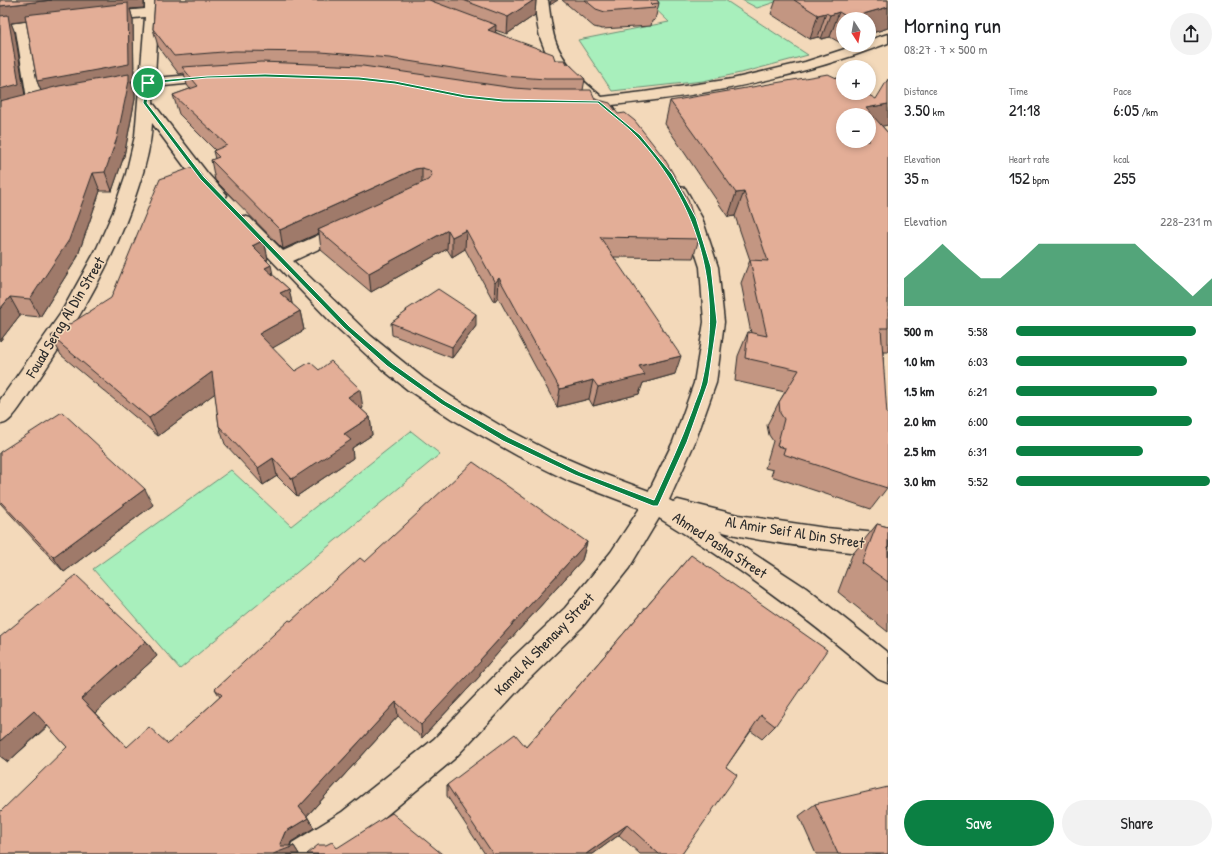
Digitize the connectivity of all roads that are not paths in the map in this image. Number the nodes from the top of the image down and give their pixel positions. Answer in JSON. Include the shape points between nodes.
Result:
{"nodes":[{"id":1,"x":541,"y":0,"type":"edge"},
{"id":2,"x":152,"y":6,"type":"edge"},
{"id":3,"x":91,"y":18,"type":"edge"},
{"id":4,"x":68,"y":21,"type":"edge"},
{"id":5,"x":22,"y":26,"type":"junction"},
{"id":6,"x":0,"y":29,"type":"edge"},
{"id":7,"x":888,"y":38,"type":"edge"},
{"id":8,"x":540,"y":55,"type":"edge"},
{"id":9,"x":561,"y":64,"type":"junction"},
{"id":10,"x":228,"y":76,"type":"edge"},
{"id":11,"x":148,"y":83,"type":"junction"},
{"id":12,"x":85,"y":94,"type":"edge"},
{"id":13,"x":576,"y":102,"type":"edge"},
{"id":14,"x":599,"y":102,"type":"junction"},
{"id":15,"x":145,"y":103,"type":"junction"},
{"id":16,"x":22,"y":109,"type":"edge"},
{"id":17,"x":622,"y":121,"type":"edge"},
{"id":18,"x":669,"y":174,"type":"edge"},
{"id":19,"x":359,"y":223,"type":"edge"},
{"id":20,"x":281,"y":259,"type":"junction"},
{"id":21,"x":0,"y":416,"type":"edge"},
{"id":22,"x":655,"y":504,"type":"junction"},
{"id":23,"x":888,"y":545,"type":"edge"},
{"id":24,"x":888,"y":670,"type":"edge"},
{"id":25,"x":303,"y":854,"type":"edge"}],
"edges":[{"from":1,"to":9,"type":"street","via":[[548,40]]},
{"from":2,"to":3,"type":"street"},
{"from":2,"to":11,"type":"street","name":"Fouad Serag Al Din Street"},
{"from":4,"to":5,"type":"street"},
{"from":5,"to":6,"type":"street"},
{"from":5,"to":16,"type":"street","via":[[43,104]]},
{"from":7,"to":14,"type":"street","via":[[813,65],[755,79]]},
{"from":8,"to":9,"type":"street"},
{"from":9,"to":14,"type":"street","via":[[578,84]]},
{"from":10,"to":11,"type":"street"},
{"from":11,"to":12,"type":"street"},
{"from":11,"to":15,"type":"street","name":"Fouad Serag Al Din Street"},
{"from":13,"to":14,"type":"street"},
{"from":14,"to":17,"type":"street"},
{"from":15,"to":20,"type":"street","name":"Ahmed Pasha Street","via":[[202,178]]},
{"from":15,"to":21,"type":"street","name":"Fouad Serag Al Din Street","via":[[143,134],[135,170],[124,206],[102,257],[70,314],[28,379]]},
{"from":18,"to":22,"type":"street","name":"Kamel Al Shenawy Street","via":[[693,218],[709,267],[714,322],[705,383],[684,442]]},
{"from":19,"to":20,"type":"street"},
{"from":20,"to":22,"type":"street","name":"Ahmed Pasha Street","via":[[346,327],[390,364],[443,402],[506,439],[570,470]]},
{"from":22,"to":23,"type":"street","name":"Al Amir Seif Al Din Street","via":[[738,525],[826,539]]},
{"from":22,"to":24,"type":"street","name":"Ahmed Pasha Street","via":[[729,548],[866,650]]},
{"from":22,"to":25,"type":"street","name":"Kamel Al Shenawy Street","via":[[620,560],[574,617],[516,673],[444,749],[353,823]]}]}
